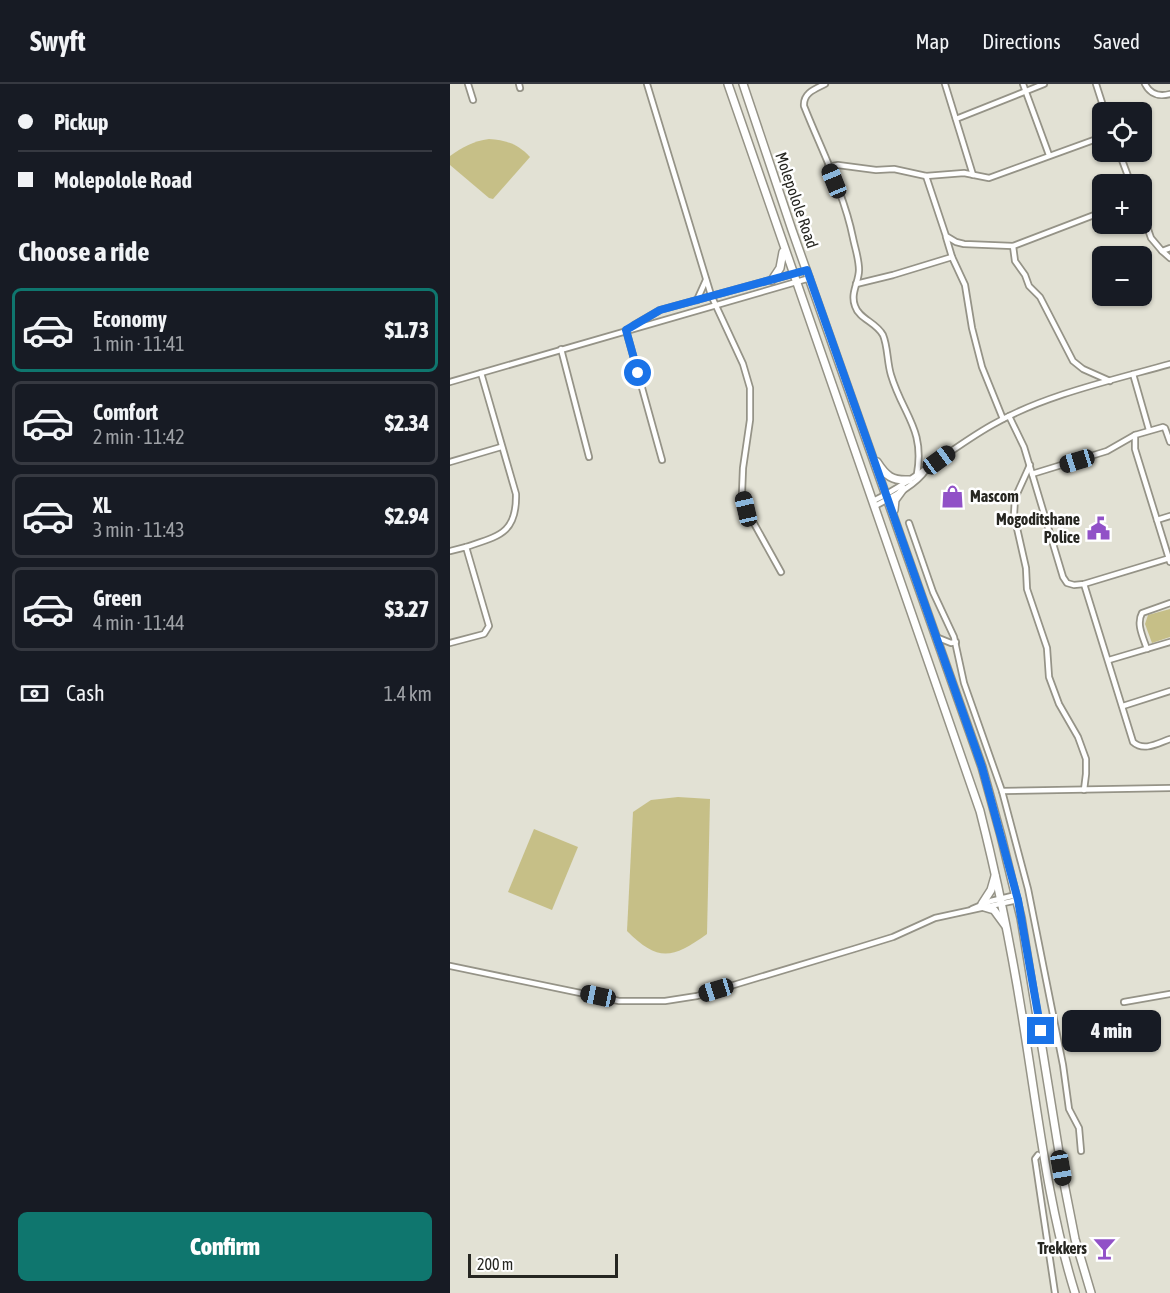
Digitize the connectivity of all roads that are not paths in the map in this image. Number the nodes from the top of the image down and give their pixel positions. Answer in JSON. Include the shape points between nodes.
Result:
{"nodes":[{"id":1,"x":468,"y":84,"type":"edge"},
{"id":2,"x":647,"y":84,"type":"edge"},
{"id":3,"x":728,"y":84,"type":"edge"},
{"id":4,"x":743,"y":84,"type":"edge"},
{"id":5,"x":825,"y":84,"type":"edge"},
{"id":6,"x":945,"y":84,"type":"edge"},
{"id":7,"x":1023,"y":84,"type":"edge"},
{"id":8,"x":1044,"y":84,"type":"edge"},
{"id":9,"x":1096,"y":84,"type":"edge"},
{"id":10,"x":1145,"y":84,"type":"edge"},
{"id":11,"x":1025,"y":91,"type":"junction"},
{"id":12,"x":1170,"y":94,"type":"edge"},
{"id":13,"x":473,"y":100,"type":"dead end"},
{"id":14,"x":1102,"y":102,"type":"edge"},
{"id":15,"x":956,"y":119,"type":"junction"},
{"id":16,"x":1092,"y":140,"type":"edge"},
{"id":17,"x":1049,"y":155,"type":"junction"},
{"id":18,"x":828,"y":167,"type":"junction"},
{"id":19,"x":973,"y":175,"type":"junction"},
{"id":20,"x":926,"y":176,"type":"junction"},
{"id":21,"x":1092,"y":216,"type":"edge"},
{"id":22,"x":1150,"y":234,"type":"edge"},
{"id":23,"x":946,"y":236,"type":"junction"},
{"id":24,"x":1013,"y":246,"type":"junction"},
{"id":25,"x":783,"y":248,"type":"junction"},
{"id":26,"x":1170,"y":248,"type":"edge"},
{"id":27,"x":1162,"y":251,"type":"junction"},
{"id":28,"x":952,"y":257,"type":"junction"},
{"id":29,"x":1170,"y":258,"type":"edge"},
{"id":30,"x":809,"y":274,"type":"junction"},
{"id":31,"x":794,"y":278,"type":"junction"},
{"id":32,"x":706,"y":279,"type":"junction"},
{"id":33,"x":772,"y":280,"type":"junction"},
{"id":34,"x":763,"y":283,"type":"junction"},
{"id":35,"x":856,"y":284,"type":"junction"},
{"id":36,"x":766,"y":290,"type":"junction"},
{"id":37,"x":711,"y":295,"type":"junction"},
{"id":38,"x":697,"y":300,"type":"junction"},
{"id":39,"x":716,"y":304,"type":"junction"},
{"id":40,"x":626,"y":330,"type":"junction"},
{"id":41,"x":561,"y":349,"type":"junction"},
{"id":42,"x":1170,"y":364,"type":"edge"},
{"id":43,"x":481,"y":373,"type":"junction"},
{"id":44,"x":1133,"y":375,"type":"junction"},
{"id":45,"x":1110,"y":381,"type":"junction"},
{"id":46,"x":450,"y":382,"type":"edge"},
{"id":47,"x":1009,"y":416,"type":"junction"},
{"id":48,"x":1003,"y":419,"type":"junction"},
{"id":49,"x":1149,"y":430,"type":"junction"},
{"id":50,"x":1135,"y":435,"type":"junction"},
{"id":51,"x":1170,"y":442,"type":"edge"},
{"id":52,"x":501,"y":447,"type":"junction"},
{"id":53,"x":873,"y":455,"type":"junction"},
{"id":54,"x":588,"y":457,"type":"dead end"},
{"id":55,"x":662,"y":460,"type":"dead end"},
{"id":56,"x":450,"y":462,"type":"edge"},
{"id":57,"x":1030,"y":465,"type":"junction"},
{"id":58,"x":926,"y":470,"type":"junction"},
{"id":59,"x":917,"y":474,"type":"junction"},
{"id":60,"x":1032,"y":474,"type":"junction"},
{"id":61,"x":909,"y":480,"type":"junction"},
{"id":62,"x":903,"y":489,"type":"junction"},
{"id":63,"x":886,"y":497,"type":"junction"},
{"id":64,"x":874,"y":503,"type":"junction"},
{"id":65,"x":1170,"y":516,"type":"edge"},
{"id":66,"x":894,"y":517,"type":"junction"},
{"id":67,"x":1157,"y":520,"type":"junction"},
{"id":68,"x":909,"y":523,"type":"dead end"},
{"id":69,"x":466,"y":547,"type":"junction"},
{"id":70,"x":450,"y":551,"type":"edge"},
{"id":71,"x":1170,"y":560,"type":"edge"},
{"id":72,"x":781,"y":572,"type":"dead end"},
{"id":73,"x":1084,"y":584,"type":"junction"},
{"id":74,"x":1170,"y":603,"type":"edge"},
{"id":75,"x":936,"y":637,"type":"junction"},
{"id":76,"x":954,"y":642,"type":"junction"},
{"id":77,"x":1170,"y":642,"type":"edge"},
{"id":78,"x":450,"y":644,"type":"edge"},
{"id":79,"x":1147,"y":649,"type":"junction"},
{"id":80,"x":943,"y":657,"type":"junction"},
{"id":81,"x":1108,"y":660,"type":"junction"},
{"id":82,"x":1170,"y":691,"type":"edge"},
{"id":83,"x":1123,"y":706,"type":"junction"},
{"id":84,"x":1170,"y":740,"type":"edge"},
{"id":85,"x":1170,"y":788,"type":"edge"},
{"id":86,"x":1084,"y":790,"type":"junction"},
{"id":87,"x":1002,"y":791,"type":"junction"},
{"id":88,"x":996,"y":873,"type":"junction"},
{"id":89,"x":1017,"y":897,"type":"junction"},
{"id":90,"x":1002,"y":901,"type":"junction"},
{"id":91,"x":983,"y":906,"type":"junction"},
{"id":92,"x":1008,"y":929,"type":"junction"},
{"id":93,"x":450,"y":966,"type":"edge"},
{"id":94,"x":1170,"y":994,"type":"edge"},
{"id":95,"x":1124,"y":1002,"type":"dead end"},
{"id":96,"x":1081,"y":1151,"type":"dead end"},
{"id":97,"x":1038,"y":1155,"type":"dead end"},
{"id":98,"x":1055,"y":1293,"type":"edge"},
{"id":99,"x":1075,"y":1293,"type":"edge"},
{"id":100,"x":1091,"y":1293,"type":"edge"}],
"edges":[{"from":1,"to":13,"type":"street"},
{"from":2,"to":32,"type":"street"},
{"from":3,"to":25,"type":"main road","name":"Molepolole Road"},
{"from":4,"to":30,"type":"main road","name":"Molepolole Road"},
{"from":5,"to":18,"type":"street","via":[[811,91],[804,106]]},
{"from":6,"to":15,"type":"street"},
{"from":7,"to":11,"type":"street"},
{"from":8,"to":11,"type":"street"},
{"from":9,"to":14,"type":"street"},
{"from":10,"to":12,"type":"street","via":[[1154,94]]},
{"from":11,"to":15,"type":"street"},
{"from":11,"to":17,"type":"street"},
{"from":15,"to":19,"type":"street"},
{"from":16,"to":17,"type":"street"},
{"from":17,"to":19,"type":"street","via":[[989,178]]},
{"from":18,"to":20,"type":"street","via":[[889,168]]},
{"from":18,"to":35,"type":"street","via":[[850,223],[859,267]]},
{"from":19,"to":20,"type":"street"},
{"from":20,"to":23,"type":"street"},
{"from":21,"to":24,"type":"street"},
{"from":22,"to":27,"type":"street"},
{"from":23,"to":24,"type":"street","via":[[964,244]]},
{"from":23,"to":28,"type":"street"},
{"from":24,"to":45,"type":"street","via":[[1015,261],[1040,297],[1073,361]]},
{"from":25,"to":31,"type":"main road","name":"Molepolole Road"},
{"from":25,"to":33,"type":"main road","via":[[782,262]]},
{"from":26,"to":27,"type":"street"},
{"from":27,"to":29,"type":"street"},
{"from":28,"to":35,"type":"street"},
{"from":28,"to":48,"type":"street","via":[[965,285],[982,367]]},
{"from":30,"to":31,"type":"street"},
{"from":30,"to":53,"type":"main road","name":"Molepolole Road"},
{"from":31,"to":33,"type":"street"},
{"from":31,"to":36,"type":"street"},
{"from":31,"to":64,"type":"main road","name":"Molepolole Road"},
{"from":32,"to":37,"type":"street"},
{"from":32,"to":38,"type":"street"},
{"from":33,"to":34,"type":"street"},
{"from":34,"to":36,"type":"street"},
{"from":34,"to":37,"type":"street"},
{"from":35,"to":59,"type":"street","via":[[854,305],[883,335],[892,379],[915,429],[920,453]]},
{"from":36,"to":39,"type":"street"},
{"from":37,"to":38,"type":"street"},
{"from":37,"to":39,"type":"street"},
{"from":38,"to":40,"type":"street","via":[[660,310]]},
{"from":39,"to":40,"type":"street"},
{"from":39,"to":72,"type":"street","via":[[744,364],[750,388],[742,493],[746,509]]},
{"from":40,"to":41,"type":"street"},
{"from":40,"to":55,"type":"street"},
{"from":41,"to":43,"type":"street"},
{"from":41,"to":54,"type":"street"},
{"from":42,"to":44,"type":"street"},
{"from":43,"to":46,"type":"street"},
{"from":43,"to":52,"type":"street"},
{"from":44,"to":45,"type":"street"},
{"from":44,"to":49,"type":"street"},
{"from":45,"to":47,"type":"street"},
{"from":47,"to":48,"type":"street"},
{"from":47,"to":57,"type":"street"},
{"from":48,"to":58,"type":"street"},
{"from":49,"to":50,"type":"street"},
{"from":49,"to":51,"type":"street","via":[[1165,428]]},
{"from":50,"to":60,"type":"street","via":[[1107,451]]},
{"from":50,"to":67,"type":"street","via":[[1135,449]]},
{"from":52,"to":56,"type":"street"},
{"from":52,"to":69,"type":"street","via":[[516,494],[516,508],[509,526],[497,536]]},
{"from":53,"to":61,"type":"main road","via":[[892,479]]},
{"from":53,"to":63,"type":"main road","name":"Molepolole Road"},
{"from":57,"to":60,"type":"street"},
{"from":57,"to":86,"type":"street","via":[[1015,498],[1014,514],[1027,589],[1047,648],[1049,677],[1086,759]]},
{"from":58,"to":59,"type":"street"},
{"from":58,"to":62,"type":"street"},
{"from":59,"to":61,"type":"street"},
{"from":60,"to":73,"type":"street","via":[[1063,577],[1067,583]]},
{"from":61,"to":63,"type":"street"},
{"from":62,"to":63,"type":"street"},
{"from":62,"to":66,"type":"main road","via":[[894,503]]},
{"from":63,"to":64,"type":"street"},
{"from":63,"to":66,"type":"main road","name":"Molepolole Road"},
{"from":64,"to":88,"type":"main road","name":"Molepolole Road","via":[[980,811]]},
{"from":65,"to":67,"type":"street"},
{"from":66,"to":75,"type":"main road","name":"Molepolole Road"},
{"from":67,"to":71,"type":"street"},
{"from":68,"to":76,"type":"street"},
{"from":69,"to":70,"type":"street"},
{"from":69,"to":78,"type":"street","via":[[489,626],[484,634]]},
{"from":71,"to":73,"type":"street"},
{"from":73,"to":81,"type":"street"},
{"from":74,"to":79,"type":"street","via":[[1140,616]]},
{"from":75,"to":76,"type":"street"},
{"from":75,"to":80,"type":"main road","name":"Molepolole Road"},
{"from":76,"to":80,"type":"street"},
{"from":76,"to":87,"type":"street","via":[[964,683]]},
{"from":77,"to":79,"type":"street"},
{"from":79,"to":81,"type":"street"},
{"from":80,"to":89,"type":"main road","name":"Molepolole Road","via":[[982,767]]},
{"from":81,"to":83,"type":"street"},
{"from":82,"to":83,"type":"street"},
{"from":83,"to":84,"type":"street","via":[[1133,742],[1138,746]]},
{"from":85,"to":86,"type":"street"},
{"from":86,"to":87,"type":"street"},
{"from":87,"to":96,"type":"street","via":[[1028,889],[1069,1109],[1079,1128]]},
{"from":88,"to":90,"type":"main road","name":"Molepolole Road"},
{"from":88,"to":91,"type":"main road"},
{"from":89,"to":90,"type":"street"},
{"from":89,"to":100,"type":"main road","name":"Molepolole Road","via":[[1064,1183]]},
{"from":90,"to":91,"type":"street"},
{"from":90,"to":92,"type":"main road","name":"Molepolole Road"},
{"from":91,"to":92,"type":"main road","via":[[997,913]]},
{"from":91,"to":93,"type":"street","via":[[935,918],[854,950],[697,996],[664,1001],[619,1001]]},
{"from":92,"to":99,"type":"main road","name":"Molepolole Road","via":[[1048,1178]]},
{"from":94,"to":95,"type":"street"},
{"from":97,"to":98,"type":"street","via":[[1035,1159],[1042,1218]]}]}
